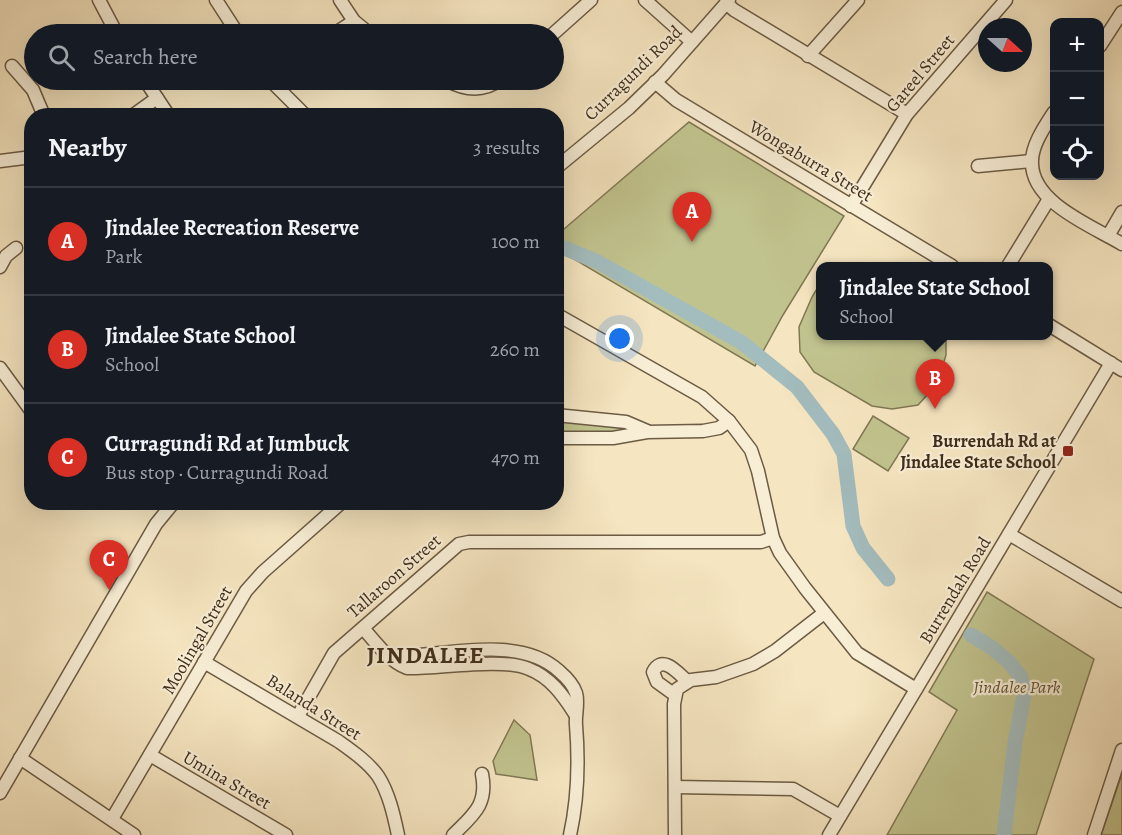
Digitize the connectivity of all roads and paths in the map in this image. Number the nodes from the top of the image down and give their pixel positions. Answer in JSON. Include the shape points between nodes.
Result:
{"nodes":[{"id":1,"x":99,"y":0,"type":"edge"},
{"id":2,"x":216,"y":0,"type":"edge"},
{"id":3,"x":340,"y":0,"type":"edge"},
{"id":4,"x":591,"y":0,"type":"edge"},
{"id":5,"x":645,"y":0,"type":"edge"},
{"id":6,"x":858,"y":0,"type":"edge"},
{"id":7,"x":1006,"y":0,"type":"edge"},
{"id":8,"x":728,"y":1,"type":"edge"},
{"id":9,"x":1122,"y":12,"type":"edge"},
{"id":10,"x":354,"y":21,"type":"junction"},
{"id":11,"x":112,"y":24,"type":"edge"},
{"id":12,"x":232,"y":24,"type":"edge"},
{"id":13,"x":349,"y":24,"type":"edge"},
{"id":14,"x":358,"y":24,"type":"edge"},
{"id":15,"x":564,"y":24,"type":"edge"},
{"id":16,"x":1104,"y":40,"type":"edge"},
{"id":17,"x":692,"y":42,"type":"junction"},
{"id":18,"x":808,"y":56,"type":"junction"},
{"id":19,"x":12,"y":66,"type":"dead end"},
{"id":20,"x":24,"y":77,"type":"edge"},
{"id":21,"x":655,"y":82,"type":"junction"},
{"id":22,"x":33,"y":90,"type":"edge"},
{"id":23,"x":152,"y":90,"type":"edge"},
{"id":24,"x":280,"y":90,"type":"edge"},
{"id":25,"x":157,"y":98,"type":"junction"},
{"id":26,"x":41,"y":108,"type":"edge"},
{"id":27,"x":143,"y":108,"type":"edge"},
{"id":28,"x":164,"y":108,"type":"edge"},
{"id":29,"x":298,"y":108,"type":"edge"},
{"id":30,"x":907,"y":114,"type":"junction"},
{"id":31,"x":1050,"y":119,"type":"edge"},
{"id":32,"x":24,"y":158,"type":"edge"},
{"id":33,"x":0,"y":161,"type":"edge"},
{"id":34,"x":564,"y":161,"type":"edge"},
{"id":35,"x":1031,"y":161,"type":"junction"},
{"id":36,"x":978,"y":166,"type":"dead end"},
{"id":37,"x":1049,"y":199,"type":"junction"},
{"id":38,"x":851,"y":206,"type":"junction"},
{"id":39,"x":1122,"y":212,"type":"edge"},
{"id":40,"x":1108,"y":236,"type":"junction"},
{"id":41,"x":1122,"y":244,"type":"edge"},
{"id":42,"x":16,"y":248,"type":"dead end"},
{"id":43,"x":944,"y":262,"type":"edge"},
{"id":44,"x":1011,"y":262,"type":"edge"},
{"id":45,"x":0,"y":267,"type":"edge"},
{"id":46,"x":564,"y":319,"type":"edge"},
{"id":47,"x":1053,"y":328,"type":"edge"},
{"id":48,"x":1116,"y":366,"type":"edge"},
{"id":49,"x":0,"y":368,"type":"edge"},
{"id":50,"x":24,"y":399,"type":"edge"},
{"id":51,"x":564,"y":416,"type":"edge"},
{"id":52,"x":729,"y":421,"type":"junction"},
{"id":53,"x":651,"y":432,"type":"junction"},
{"id":54,"x":564,"y":438,"type":"edge"},
{"id":55,"x":167,"y":510,"type":"edge"},
{"id":56,"x":333,"y":510,"type":"edge"},
{"id":57,"x":1009,"y":534,"type":"junction"},
{"id":58,"x":773,"y":538,"type":"junction"},
{"id":59,"x":1122,"y":601,"type":"edge"},
{"id":60,"x":824,"y":613,"type":"junction"},
{"id":61,"x":363,"y":628,"type":"junction"},
{"id":62,"x":204,"y":662,"type":"junction"},
{"id":63,"x":687,"y":681,"type":"junction"},
{"id":64,"x":916,"y":689,"type":"junction"},
{"id":65,"x":675,"y":695,"type":"junction"},
{"id":66,"x":298,"y":716,"type":"junction"},
{"id":67,"x":1122,"y":750,"type":"edge"},
{"id":68,"x":150,"y":755,"type":"junction"},
{"id":69,"x":20,"y":758,"type":"junction"},
{"id":70,"x":482,"y":774,"type":"dead end"},
{"id":71,"x":675,"y":787,"type":"junction"},
{"id":72,"x":0,"y":792,"type":"edge"},
{"id":73,"x":840,"y":816,"type":"junction"},
{"id":74,"x":112,"y":819,"type":"junction"},
{"id":75,"x":134,"y":835,"type":"edge"},
{"id":76,"x":286,"y":835,"type":"edge"},
{"id":77,"x":398,"y":835,"type":"edge"},
{"id":78,"x":453,"y":835,"type":"edge"},
{"id":79,"x":570,"y":835,"type":"edge"},
{"id":80,"x":675,"y":835,"type":"edge"},
{"id":81,"x":829,"y":835,"type":"edge"},
{"id":82,"x":1094,"y":835,"type":"edge"}],
"edges":[{"from":1,"to":11,"type":"street"},
{"from":2,"to":12,"type":"street"},
{"from":3,"to":10,"type":"street"},
{"from":4,"to":15,"type":"street"},
{"from":5,"to":17,"type":"street"},
{"from":6,"to":18,"type":"street"},
{"from":7,"to":30,"type":"street","name":"Gareel Street"},
{"from":8,"to":17,"type":"street","name":"Curragundi Road"},
{"from":8,"to":18,"type":"street","via":[[734,10]]},
{"from":9,"to":16,"type":"street"},
{"from":10,"to":13,"type":"street"},
{"from":10,"to":14,"type":"street"},
{"from":17,"to":21,"type":"street","name":"Curragundi Road"},
{"from":18,"to":30,"type":"street"},
{"from":19,"to":20,"type":"street"},
{"from":21,"to":34,"type":"street","name":"Curragundi Road"},
{"from":21,"to":38,"type":"street","name":"Wongaburra Street","via":[[676,100]]},
{"from":22,"to":26,"type":"street"},
{"from":23,"to":25,"type":"street"},
{"from":24,"to":29,"type":"street"},
{"from":25,"to":27,"type":"street"},
{"from":25,"to":28,"type":"street"},
{"from":30,"to":38,"type":"street","name":"Gareel Street"},
{"from":31,"to":35,"type":"street"},
{"from":32,"to":33,"type":"street"},
{"from":35,"to":36,"type":"street"},
{"from":35,"to":37,"type":"street","via":[[1036,181]]},
{"from":37,"to":40,"type":"street"},
{"from":37,"to":44,"type":"street"},
{"from":38,"to":43,"type":"street","name":"Wongaburra Street"},
{"from":39,"to":40,"type":"street"},
{"from":40,"to":41,"type":"street"},
{"from":42,"to":45,"type":"street"},
{"from":46,"to":52,"type":"street","via":[[702,397]]},
{"from":47,"to":48,"type":"street"},
{"from":48,"to":57,"type":"street","name":"Burrendah Road"},
{"from":49,"to":50,"type":"street"},
{"from":51,"to":53,"type":"street","via":[[626,422]]},
{"from":52,"to":53,"type":"street","via":[[712,430]]},
{"from":52,"to":58,"type":"street","via":[[752,450]]},
{"from":53,"to":54,"type":"street","via":[[616,438]]},
{"from":55,"to":69,"type":"street"},
{"from":56,"to":62,"type":"street","name":"Moolingal Street","via":[[254,580]]},
{"from":57,"to":59,"type":"street"},
{"from":57,"to":64,"type":"street","name":"Burrendah Road"},
{"from":58,"to":60,"type":"street"},
{"from":58,"to":61,"type":"street","name":"Tallaroon Street","via":[[761,542],[459,544]]},
{"from":60,"to":63,"type":"street","via":[[753,664],[716,677]]},
{"from":60,"to":64,"type":"street","via":[[857,653]]},
{"from":61,"to":66,"type":"street","name":"Tallaroon Street","via":[[334,653]]},
{"from":61,"to":79,"type":"street","via":[[389,657],[407,668],[513,664],[529,668],[556,688],[575,714],[577,784]]},
{"from":62,"to":66,"type":"street","name":"Balanda Street"},
{"from":62,"to":68,"type":"street","name":"Moolingal Street"},
{"from":63,"to":65,"type":"street"},
{"from":63,"to":65,"type":"street","via":[[667,665],[655,668],[654,679]]},
{"from":64,"to":73,"type":"street","name":"Burrendah Road"},
{"from":65,"to":71,"type":"street"},
{"from":66,"to":77,"type":"street","name":"Balanda Street","via":[[339,741],[378,776]]},
{"from":67,"to":82,"type":"street"},
{"from":68,"to":74,"type":"street","name":"Moolingal Street"},
{"from":68,"to":76,"type":"street","name":"Umina Street"},
{"from":69,"to":72,"type":"street"},
{"from":69,"to":74,"type":"street"},
{"from":70,"to":78,"type":"street","via":[[484,787],[478,810]]},
{"from":71,"to":73,"type":"street","via":[[793,789]]},
{"from":71,"to":80,"type":"street"},
{"from":73,"to":81,"type":"street","name":"Burrendah Road"},
{"from":74,"to":75,"type":"street"}]}
